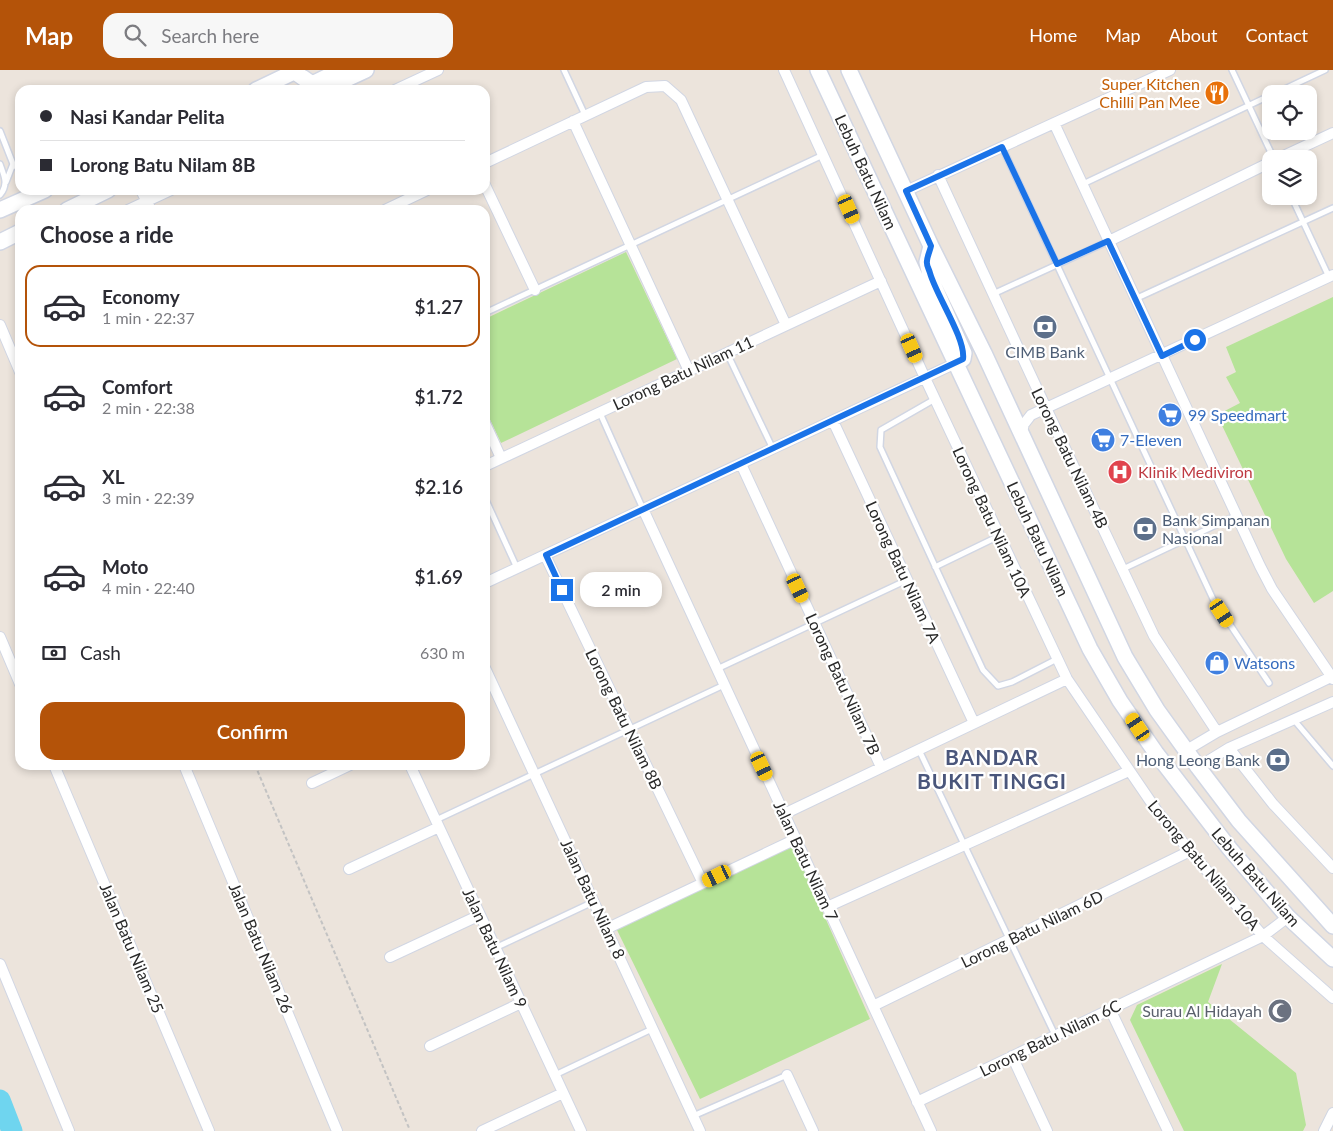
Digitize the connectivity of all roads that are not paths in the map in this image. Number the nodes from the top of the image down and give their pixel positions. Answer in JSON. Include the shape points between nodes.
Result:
{"nodes":[{"id":1,"x":341,"y":70,"type":"edge"},
{"id":2,"x":366,"y":70,"type":"edge"},
{"id":3,"x":438,"y":70,"type":"edge"},
{"id":4,"x":564,"y":70,"type":"edge"},
{"id":5,"x":784,"y":70,"type":"edge"},
{"id":6,"x":818,"y":70,"type":"edge"},
{"id":7,"x":849,"y":70,"type":"edge"},
{"id":8,"x":1170,"y":70,"type":"edge"},
{"id":9,"x":1232,"y":70,"type":"edge"},
{"id":10,"x":1325,"y":70,"type":"edge"},
{"id":11,"x":297,"y":71,"type":"edge"},
{"id":12,"x":267,"y":85,"type":"edge"},
{"id":13,"x":334,"y":85,"type":"edge"},
{"id":14,"x":406,"y":85,"type":"edge"},
{"id":15,"x":1292,"y":85,"type":"edge"},
{"id":16,"x":1262,"y":100,"type":"edge"},
{"id":17,"x":1249,"y":106,"type":"junction"},
{"id":18,"x":585,"y":115,"type":"junction"},
{"id":19,"x":573,"y":121,"type":"junction"},
{"id":20,"x":1054,"y":123,"type":"junction"},
{"id":21,"x":0,"y":131,"type":"edge"},
{"id":22,"x":1333,"y":133,"type":"edge"},
{"id":23,"x":1002,"y":147,"type":"junction"},
{"id":24,"x":1271,"y":150,"type":"edge"},
{"id":25,"x":1296,"y":150,"type":"edge"},
{"id":26,"x":824,"y":154,"type":"junction"},
{"id":27,"x":490,"y":161,"type":"edge"},
{"id":28,"x":0,"y":164,"type":"edge"},
{"id":29,"x":13,"y":164,"type":"joint"},
{"id":30,"x":1262,"y":166,"type":"edge"},
{"id":31,"x":938,"y":175,"type":"junction"},
{"id":32,"x":6,"y":182,"type":"junction"},
{"id":33,"x":1083,"y":184,"type":"junction"},
{"id":34,"x":906,"y":191,"type":"junction"},
{"id":35,"x":0,"y":195,"type":"edge"},
{"id":36,"x":34,"y":195,"type":"edge"},
{"id":37,"x":98,"y":195,"type":"edge"},
{"id":38,"x":165,"y":195,"type":"edge"},
{"id":39,"x":416,"y":195,"type":"edge"},
{"id":40,"x":490,"y":195,"type":"edge"},
{"id":41,"x":728,"y":200,"type":"junction"},
{"id":42,"x":77,"y":205,"type":"edge"},
{"id":43,"x":150,"y":205,"type":"edge"},
{"id":44,"x":396,"y":205,"type":"edge"},
{"id":45,"x":1295,"y":205,"type":"edge"},
{"id":46,"x":1333,"y":208,"type":"edge"},
{"id":47,"x":0,"y":210,"type":"edge"},
{"id":48,"x":1303,"y":222,"type":"junction"},
{"id":49,"x":15,"y":234,"type":"edge"},
{"id":50,"x":1108,"y":241,"type":"junction"},
{"id":51,"x":0,"y":242,"type":"edge"},
{"id":52,"x":631,"y":245,"type":"junction"},
{"id":53,"x":931,"y":246,"type":"junction"},
{"id":54,"x":1057,"y":264,"type":"junction"},
{"id":55,"x":1331,"y":276,"type":"edge"},
{"id":56,"x":882,"y":281,"type":"junction"},
{"id":57,"x":535,"y":290,"type":"junction"},
{"id":58,"x":993,"y":294,"type":"junction"},
{"id":59,"x":1135,"y":299,"type":"junction"},
{"id":60,"x":490,"y":311,"type":"edge"},
{"id":61,"x":0,"y":325,"type":"edge"},
{"id":62,"x":786,"y":325,"type":"junction"},
{"id":63,"x":727,"y":353,"type":"junction"},
{"id":64,"x":1162,"y":356,"type":"junction"},
{"id":65,"x":15,"y":360,"type":"edge"},
{"id":66,"x":956,"y":363,"type":"junction"},
{"id":67,"x":689,"y":370,"type":"junction"},
{"id":68,"x":925,"y":378,"type":"junction"},
{"id":69,"x":1110,"y":380,"type":"junction"},
{"id":70,"x":935,"y":400,"type":"junction"},
{"id":71,"x":1046,"y":408,"type":"junction"},
{"id":72,"x":600,"y":412,"type":"junction"},
{"id":73,"x":832,"y":421,"type":"junction"},
{"id":74,"x":490,"y":434,"type":"edge"},
{"id":75,"x":1021,"y":435,"type":"junction"},
{"id":76,"x":773,"y":449,"type":"junction"},
{"id":77,"x":501,"y":458,"type":"junction"},
{"id":78,"x":490,"y":464,"type":"edge"},
{"id":79,"x":741,"y":464,"type":"junction"},
{"id":80,"x":490,"y":509,"type":"edge"},
{"id":81,"x":643,"y":509,"type":"junction"},
{"id":82,"x":1235,"y":516,"type":"junction"},
{"id":83,"x":999,"y":536,"type":"junction"},
{"id":84,"x":1184,"y":540,"type":"junction"},
{"id":85,"x":546,"y":555,"type":"junction"},
{"id":86,"x":935,"y":567,"type":"junction"},
{"id":87,"x":517,"y":568,"type":"junction"},
{"id":88,"x":1123,"y":569,"type":"junction"},
{"id":89,"x":907,"y":580,"type":"junction"},
{"id":90,"x":490,"y":581,"type":"edge"},
{"id":91,"x":815,"y":623,"type":"junction"},
{"id":92,"x":0,"y":637,"type":"edge"},
{"id":93,"x":1056,"y":659,"type":"junction"},
{"id":94,"x":716,"y":669,"type":"junction"},
{"id":95,"x":15,"y":672,"type":"edge"},
{"id":96,"x":1332,"y":677,"type":"edge"},
{"id":97,"x":490,"y":679,"type":"edge"},
{"id":98,"x":1067,"y":679,"type":"junction"},
{"id":99,"x":1268,"y":683,"type":"dead end"},
{"id":100,"x":724,"y":685,"type":"junction"},
{"id":101,"x":1333,"y":702,"type":"edge"},
{"id":102,"x":1293,"y":719,"type":"junction"},
{"id":103,"x":974,"y":723,"type":"junction"},
{"id":104,"x":629,"y":730,"type":"junction"},
{"id":105,"x":1217,"y":732,"type":"junction"},
{"id":106,"x":1229,"y":748,"type":"junction"},
{"id":107,"x":919,"y":750,"type":"junction"},
{"id":108,"x":1185,"y":751,"type":"junction"},
{"id":109,"x":1333,"y":766,"type":"edge"},
{"id":110,"x":882,"y":767,"type":"junction"},
{"id":111,"x":1198,"y":768,"type":"junction"},
{"id":112,"x":56,"y":770,"type":"edge"},
{"id":113,"x":186,"y":770,"type":"edge"},
{"id":114,"x":339,"y":770,"type":"edge"},
{"id":115,"x":412,"y":770,"type":"edge"},
{"id":116,"x":1129,"y":771,"type":"junction"},
{"id":117,"x":534,"y":774,"type":"junction"},
{"id":118,"x":312,"y":783,"type":"dead end"},
{"id":119,"x":1188,"y":794,"type":"junction"},
{"id":120,"x":784,"y":814,"type":"junction"},
{"id":121,"x":437,"y":824,"type":"junction"},
{"id":122,"x":796,"y":839,"type":"junction"},
{"id":123,"x":964,"y":844,"type":"junction"},
{"id":124,"x":1190,"y":851,"type":"junction"},
{"id":125,"x":1333,"y":868,"type":"edge"},
{"id":126,"x":349,"y":869,"type":"dead end"},
{"id":127,"x":703,"y":883,"type":"junction"},
{"id":128,"x":594,"y":902,"type":"junction"},
{"id":129,"x":827,"y":907,"type":"junction"},
{"id":130,"x":480,"y":915,"type":"junction"},
{"id":131,"x":1288,"y":917,"type":"junction"},
{"id":132,"x":1333,"y":926,"type":"edge"},
{"id":133,"x":606,"y":928,"type":"junction"},
{"id":134,"x":1263,"y":936,"type":"junction"},
{"id":135,"x":1010,"y":940,"type":"junction"},
{"id":136,"x":495,"y":948,"type":"junction"},
{"id":137,"x":390,"y":957,"type":"dead end"},
{"id":138,"x":1333,"y":959,"type":"edge"},
{"id":139,"x":0,"y":964,"type":"edge"},
{"id":140,"x":1333,"y":998,"type":"edge"},
{"id":141,"x":521,"y":1003,"type":"junction"},
{"id":142,"x":873,"y":1006,"type":"junction"},
{"id":143,"x":1110,"y":1009,"type":"junction"},
{"id":144,"x":653,"y":1029,"type":"junction"},
{"id":145,"x":1055,"y":1035,"type":"junction"},
{"id":146,"x":430,"y":1046,"type":"dead end"},
{"id":147,"x":1012,"y":1056,"type":"junction"},
{"id":148,"x":555,"y":1075,"type":"junction"},
{"id":149,"x":787,"y":1075,"type":"joint"},
{"id":150,"x":563,"y":1093,"type":"junction"},
{"id":151,"x":917,"y":1102,"type":"junction"},
{"id":152,"x":1333,"y":1113,"type":"edge"},
{"id":153,"x":693,"y":1116,"type":"junction"},
{"id":154,"x":69,"y":1131,"type":"edge"},
{"id":155,"x":210,"y":1131,"type":"edge"},
{"id":156,"x":338,"y":1131,"type":"edge"},
{"id":157,"x":482,"y":1131,"type":"edge"},
{"id":158,"x":581,"y":1131,"type":"edge"},
{"id":159,"x":700,"y":1131,"type":"edge"},
{"id":160,"x":814,"y":1131,"type":"edge"},
{"id":161,"x":931,"y":1131,"type":"edge"},
{"id":162,"x":1047,"y":1131,"type":"edge"},
{"id":163,"x":1168,"y":1131,"type":"edge"},
{"id":164,"x":1324,"y":1131,"type":"edge"}],
"edges":[{"from":1,"to":11,"type":"main road","via":[[312,84]]},
{"from":2,"to":13,"type":"main road"},
{"from":3,"to":14,"type":"street"},
{"from":4,"to":18,"type":"lane"},
{"from":5,"to":26,"type":"street","name":"Lorong Batu Nilam 10A"},
{"from":6,"to":66,"type":"main road","name":"Lebuh Batu Nilam"},
{"from":7,"to":34,"type":"main road","name":"Lebuh Batu Nilam"},
{"from":8,"to":20,"type":"street"},
{"from":9,"to":17,"type":"lane"},
{"from":10,"to":15,"type":"lane"},
{"from":11,"to":12,"type":"main road"},
{"from":16,"to":17,"type":"lane"},
{"from":17,"to":24,"type":"lane"},
{"from":17,"to":33,"type":"lane"},
{"from":18,"to":19,"type":"street"},
{"from":18,"to":41,"type":"street","via":[[646,87],[666,86],[681,100]]},
{"from":19,"to":27,"type":"street"},
{"from":19,"to":52,"type":"street"},
{"from":20,"to":23,"type":"street"},
{"from":20,"to":33,"type":"street"},
{"from":21,"to":29,"type":"lane"},
{"from":22,"to":25,"type":"street"},
{"from":23,"to":31,"type":"street"},
{"from":23,"to":54,"type":"lane"},
{"from":26,"to":41,"type":"lane"},
{"from":26,"to":56,"type":"street","name":"Lorong Batu Nilam 10A"},
{"from":28,"to":32,"type":"lane"},
{"from":29,"to":32,"type":"lane"},
{"from":30,"to":50,"type":"street"},
{"from":31,"to":34,"type":"street"},
{"from":31,"to":58,"type":"street","name":"Lorong Batu Nilam 4B"},
{"from":32,"to":35,"type":"lane"},
{"from":33,"to":50,"type":"street"},
{"from":34,"to":53,"type":"main road","name":"Lebuh Batu Nilam"},
{"from":36,"to":47,"type":"main road"},
{"from":37,"to":42,"type":"main road"},
{"from":38,"to":43,"type":"street"},
{"from":39,"to":44,"type":"street"},
{"from":40,"to":57,"type":"street"},
{"from":41,"to":52,"type":"lane"},
{"from":41,"to":62,"type":"street"},
{"from":45,"to":48,"type":"lane"},
{"from":46,"to":48,"type":"lane"},
{"from":48,"to":55,"type":"lane"},
{"from":48,"to":59,"type":"lane"},
{"from":49,"to":51,"type":"main road"},
{"from":50,"to":54,"type":"lane"},
{"from":50,"to":59,"type":"street"},
{"from":52,"to":57,"type":"lane"},
{"from":52,"to":67,"type":"street"},
{"from":53,"to":66,"type":"main road","via":[[926,262],[964,353],[963,359]]},
{"from":53,"to":75,"type":"main road","name":"Lebuh Batu Nilam"},
{"from":54,"to":58,"type":"lane"},
{"from":54,"to":69,"type":"lane"},
{"from":55,"to":64,"type":"street"},
{"from":56,"to":62,"type":"street","name":"Lorong Batu Nilam 11"},
{"from":56,"to":68,"type":"street","name":"Lorong Batu Nilam 10A"},
{"from":57,"to":60,"type":"lane"},
{"from":58,"to":71,"type":"street","name":"Lorong Batu Nilam 4B"},
{"from":59,"to":64,"type":"street"},
{"from":61,"to":65,"type":"street"},
{"from":62,"to":63,"type":"street","name":"Lorong Batu Nilam 11"},
{"from":63,"to":67,"type":"street","name":"Lorong Batu Nilam 11"},
{"from":63,"to":76,"type":"lane"},
{"from":64,"to":69,"type":"street"},
{"from":64,"to":82,"type":"street"},
{"from":66,"to":68,"type":"street"},
{"from":66,"to":119,"type":"main road","name":"Lebuh Batu Nilam","via":[[1090,649],[1120,701]]},
{"from":67,"to":72,"type":"street","name":"Lorong Batu Nilam 11"},
{"from":68,"to":70,"type":"street","name":"Lorong Batu Nilam 10A"},
{"from":68,"to":73,"type":"street"},
{"from":69,"to":71,"type":"street"},
{"from":69,"to":84,"type":"lane"},
{"from":70,"to":83,"type":"street","name":"Lorong Batu Nilam 10A"},
{"from":70,"to":86,"type":"lane","via":[[881,430],[880,447]]},
{"from":71,"to":75,"type":"street","via":[[1030,416]]},
{"from":71,"to":88,"type":"street","name":"Lorong Batu Nilam 4B"},
{"from":72,"to":77,"type":"street","name":"Lorong Batu Nilam 11"},
{"from":72,"to":81,"type":"lane"},
{"from":73,"to":76,"type":"street"},
{"from":73,"to":89,"type":"street","name":"Lorong Batu Nilam 7A"},
{"from":74,"to":77,"type":"street"},
{"from":75,"to":108,"type":"main road","name":"Lebuh Batu Nilam","via":[[1124,657]]},
{"from":76,"to":79,"type":"street"},
{"from":77,"to":78,"type":"street","name":"Lorong Batu Nilam 11"},
{"from":79,"to":81,"type":"street"},
{"from":79,"to":91,"type":"street","name":"Lorong Batu Nilam 7B"},
{"from":80,"to":87,"type":"lane"},
{"from":81,"to":85,"type":"street"},
{"from":81,"to":94,"type":"street","name":"Jalan Batu Nilam 7"},
{"from":82,"to":84,"type":"lane"},
{"from":82,"to":96,"type":"street","via":[[1272,589]]},
{"from":83,"to":86,"type":"lane"},
{"from":83,"to":93,"type":"street","name":"Lorong Batu Nilam 10A"},
{"from":84,"to":88,"type":"lane"},
{"from":84,"to":99,"type":"lane","via":[[1213,599]]},
{"from":85,"to":87,"type":"street"},
{"from":85,"to":104,"type":"street","name":"Lorong Batu Nilam 8B"},
{"from":86,"to":93,"type":"lane","via":[[983,670],[998,686]]},
{"from":87,"to":90,"type":"street"},
{"from":88,"to":105,"type":"street","name":"Lorong Batu Nilam 4B","via":[[1154,636]]},
{"from":89,"to":91,"type":"lane"},
{"from":89,"to":103,"type":"street","name":"Lorong Batu Nilam 7A"},
{"from":91,"to":94,"type":"lane"},
{"from":91,"to":110,"type":"street","name":"Lorong Batu Nilam 7B"},
{"from":92,"to":95,"type":"street"},
{"from":93,"to":98,"type":"street","name":"Lorong Batu Nilam 10A"},
{"from":94,"to":100,"type":"street","name":"Jalan Batu Nilam 7"},
{"from":96,"to":105,"type":"street"},
{"from":97,"to":117,"type":"street","name":"Jalan Batu Nilam 8"},
{"from":98,"to":103,"type":"street"},
{"from":98,"to":116,"type":"street","name":"Lorong Batu Nilam 10A"},
{"from":100,"to":104,"type":"lane"},
{"from":100,"to":120,"type":"street","name":"Jalan Batu Nilam 7"},
{"from":101,"to":102,"type":"street"},
{"from":102,"to":106,"type":"street"},
{"from":102,"to":109,"type":"lane"},
{"from":103,"to":107,"type":"street"},
{"from":104,"to":117,"type":"lane"},
{"from":104,"to":127,"type":"street","name":"Lorong Batu Nilam 8B"},
{"from":105,"to":108,"type":"street"},
{"from":106,"to":111,"type":"street"},
{"from":106,"to":125,"type":"street","via":[[1273,804]]},
{"from":107,"to":110,"type":"street"},
{"from":107,"to":123,"type":"lane"},
{"from":108,"to":111,"type":"main road","name":"Lebuh Batu Nilam"},
{"from":108,"to":119,"type":"main road","via":[[1177,761]]},
{"from":110,"to":120,"type":"street"},
{"from":111,"to":132,"type":"main road","name":"Lebuh Batu Nilam","via":[[1239,821]]},
{"from":112,"to":155,"type":"street","name":"Jalan Batu Nilam 25"},
{"from":113,"to":156,"type":"street","name":"Jalan Batu Nilam 26"},
{"from":114,"to":118,"type":"street"},
{"from":115,"to":121,"type":"street","name":"Jalan Batu Nilam 9"},
{"from":116,"to":123,"type":"street"},
{"from":116,"to":124,"type":"street","name":"Lorong Batu Nilam 10A"},
{"from":117,"to":121,"type":"lane"},
{"from":117,"to":128,"type":"street","name":"Jalan Batu Nilam 8"},
{"from":119,"to":131,"type":"main road","name":"Lebuh Batu Nilam","via":[[1230,850]]},
{"from":120,"to":122,"type":"street","name":"Jalan Batu Nilam 7"},
{"from":121,"to":126,"type":"street"},
{"from":121,"to":130,"type":"street","name":"Jalan Batu Nilam 9"},
{"from":122,"to":127,"type":"street"},
{"from":122,"to":129,"type":"street","name":"Jalan Batu Nilam 7"},
{"from":123,"to":129,"type":"street"},
{"from":123,"to":135,"type":"lane"},
{"from":124,"to":134,"type":"street","name":"Lorong Batu Nilam 10A"},
{"from":124,"to":135,"type":"street","name":"Lorong Batu Nilam 6D"},
{"from":127,"to":133,"type":"street"},
{"from":128,"to":133,"type":"street","name":"Jalan Batu Nilam 8"},
{"from":128,"to":136,"type":"lane"},
{"from":129,"to":142,"type":"street","name":"Jalan Batu Nilam 7"},
{"from":130,"to":136,"type":"street","name":"Jalan Batu Nilam 9"},
{"from":130,"to":137,"type":"street"},
{"from":131,"to":134,"type":"street","name":"Lorong Batu Nilam 6C"},
{"from":131,"to":138,"type":"main road","name":"Lebuh Batu Nilam"},
{"from":133,"to":144,"type":"street","name":"Jalan Batu Nilam 8"},
{"from":134,"to":140,"type":"street","name":"Lorong Batu Nilam 10A"},
{"from":134,"to":143,"type":"street","name":"Lorong Batu Nilam 6C"},
{"from":135,"to":142,"type":"street","name":"Lorong Batu Nilam 6D"},
{"from":135,"to":145,"type":"lane"},
{"from":136,"to":141,"type":"street","name":"Jalan Batu Nilam 9"},
{"from":139,"to":154,"type":"street"},
{"from":141,"to":146,"type":"street"},
{"from":141,"to":148,"type":"street","name":"Jalan Batu Nilam 9"},
{"from":142,"to":151,"type":"street","name":"Jalan Batu Nilam 7"},
{"from":143,"to":145,"type":"street","name":"Lorong Batu Nilam 6C"},
{"from":143,"to":163,"type":"street"},
{"from":144,"to":148,"type":"lane"},
{"from":144,"to":153,"type":"street","name":"Jalan Batu Nilam 8"},
{"from":145,"to":147,"type":"street","name":"Lorong Batu Nilam 6C"},
{"from":147,"to":151,"type":"street","name":"Lorong Batu Nilam 6C"},
{"from":147,"to":162,"type":"street"},
{"from":148,"to":150,"type":"street","name":"Jalan Batu Nilam 9"},
{"from":149,"to":153,"type":"lane"},
{"from":149,"to":160,"type":"street"},
{"from":150,"to":157,"type":"street"},
{"from":150,"to":158,"type":"street","name":"Jalan Batu Nilam 9"},
{"from":151,"to":161,"type":"street","name":"Jalan Batu Nilam 7"},
{"from":152,"to":164,"type":"street"},
{"from":153,"to":159,"type":"street","name":"Jalan Batu Nilam 8"}]}
